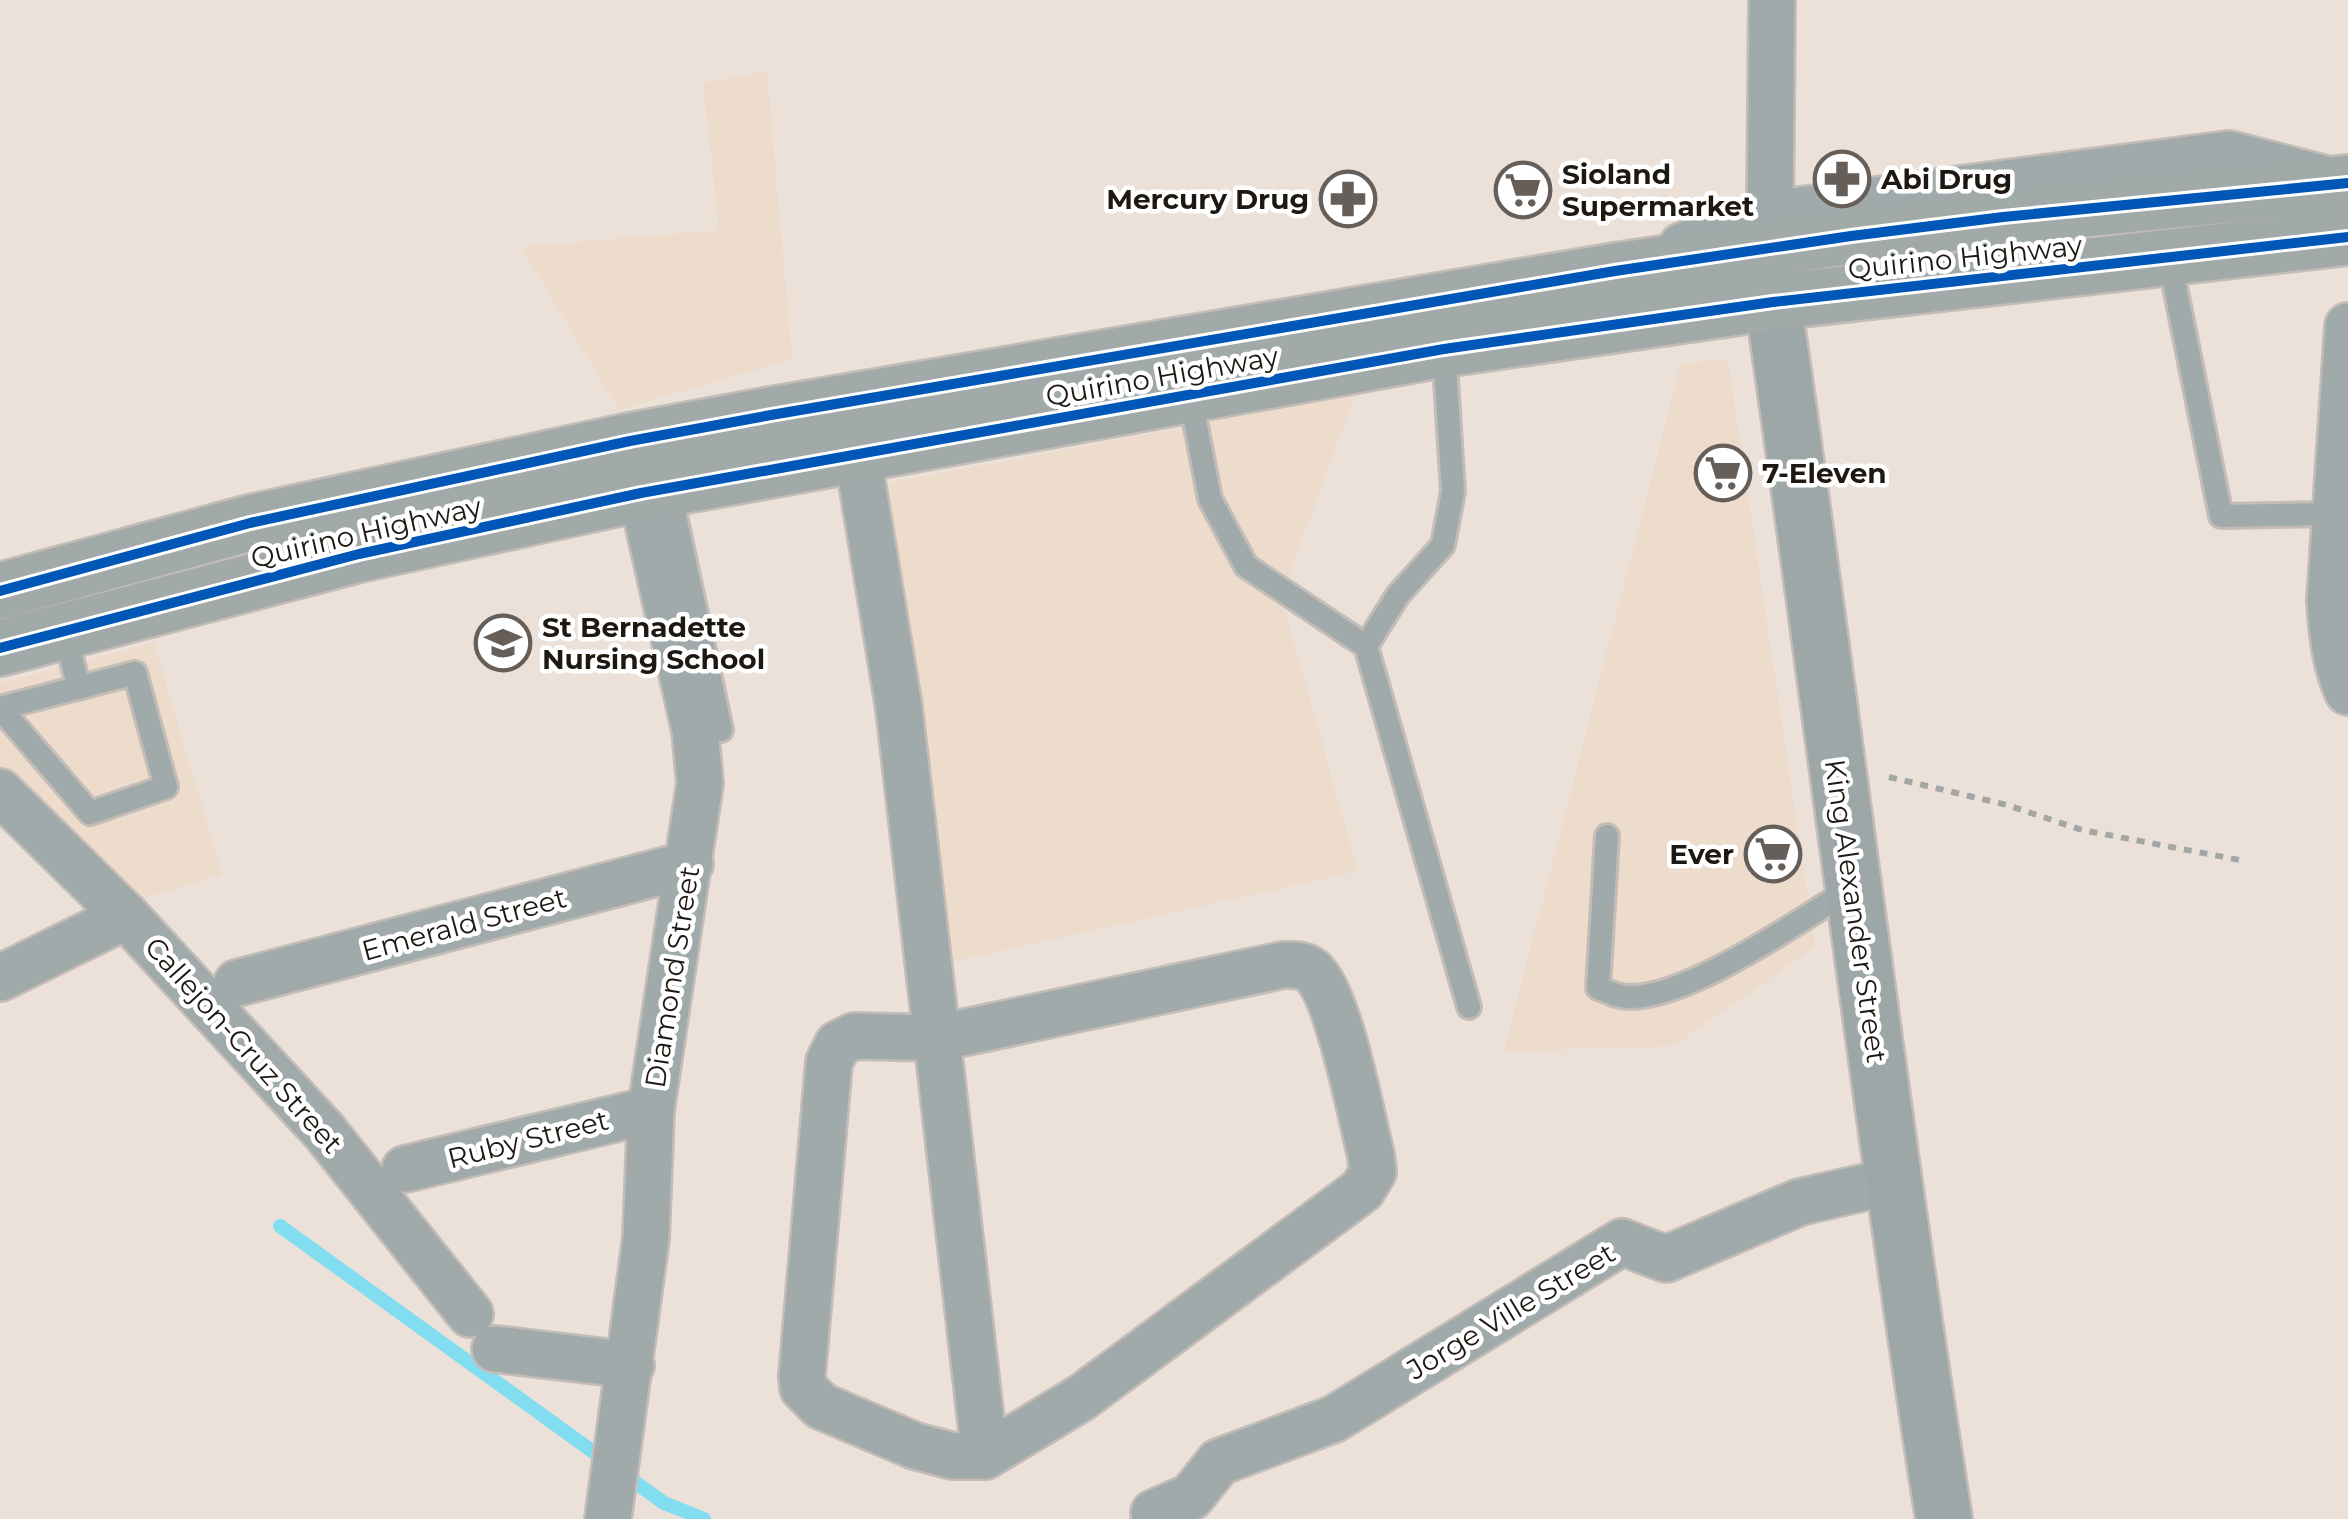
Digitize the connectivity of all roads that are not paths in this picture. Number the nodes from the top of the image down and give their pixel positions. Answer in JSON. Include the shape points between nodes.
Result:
{"nodes":[{"id":1,"x":1772,"y":0,"type":"edge"},
{"id":2,"x":2345,"y":183,"type":"edge"},
{"id":3,"x":1770,"y":214,"type":"junction"},
{"id":4,"x":2348,"y":237,"type":"edge"},
{"id":5,"x":2169,"y":257,"type":"junction"},
{"id":6,"x":1615,"y":271,"type":"junction"},
{"id":7,"x":1774,"y":302,"type":"junction"},
{"id":8,"x":2348,"y":326,"type":"edge"},
{"id":9,"x":1444,"y":349,"type":"junction"},
{"id":10,"x":1190,"y":394,"type":"junction"},
{"id":11,"x":630,"y":441,"type":"junction"},
{"id":12,"x":857,"y":452,"type":"junction"},
{"id":13,"x":655,"y":491,"type":"junction"},
{"id":14,"x":2335,"y":514,"type":"junction"},
{"id":15,"x":52,"y":578,"type":"junction"},
{"id":16,"x":0,"y":591,"type":"edge"},
{"id":17,"x":64,"y":632,"type":"junction"},
{"id":18,"x":1366,"y":646,"type":"junction"},
{"id":19,"x":0,"y":648,"type":"edge"},
{"id":20,"x":79,"y":688,"type":"junction"},
{"id":21,"x":2348,"y":692,"type":"edge"},
{"id":22,"x":0,"y":708,"type":"edge"},
{"id":23,"x":721,"y":730,"type":"dead end"},
{"id":24,"x":3,"y":799,"type":"edge"},
{"id":25,"x":1607,"y":836,"type":"dead end"},
{"id":26,"x":690,"y":864,"type":"junction"},
{"id":27,"x":1855,"y":886,"type":"junction"},
{"id":28,"x":126,"y":916,"type":"junction"},
{"id":29,"x":0,"y":978,"type":"edge"},
{"id":30,"x":237,"y":984,"type":"dead end"},
{"id":31,"x":1469,"y":1007,"type":"dead end"},
{"id":32,"x":938,"y":1038,"type":"junction"},
{"id":33,"x":650,"y":1110,"type":"junction"},
{"id":34,"x":405,"y":1169,"type":"dead end"},
{"id":35,"x":1892,"y":1181,"type":"junction"},
{"id":36,"x":631,"y":1365,"type":"junction"},
{"id":37,"x":985,"y":1456,"type":"junction"},
{"id":38,"x":1154,"y":1513,"type":"dead end"},
{"id":39,"x":613,"y":1518,"type":"edge"},
{"id":40,"x":1944,"y":1519,"type":"edge"}],
"edges":[{"from":1,"to":3,"type":"street"},
{"from":2,"to":3,"type":"street","name":"Quirino Highway","via":[[2229,154]]},
{"from":2,"to":6,"type":"main road","name":"Quirino Highway","via":[[1965,222]]},
{"from":3,"to":6,"type":"street","name":"Quirino Highway"},
{"from":4,"to":5,"type":"main road","name":"Quirino Highway"},
{"from":5,"to":7,"type":"main road","name":"Quirino Highway"},
{"from":5,"to":14,"type":"lane","via":[[2222,516]]},
{"from":6,"to":11,"type":"main road","name":"Quirino Highway"},
{"from":7,"to":9,"type":"main road","name":"Quirino Highway"},
{"from":7,"to":27,"type":"street","name":"King Alexander Street"},
{"from":8,"to":14,"type":"street"},
{"from":9,"to":10,"type":"main road","name":"Quirino Highway"},
{"from":9,"to":18,"type":"lane","via":[[1453,492],[1443,544],[1398,595]]},
{"from":10,"to":12,"type":"main road","name":"Quirino Highway"},
{"from":10,"to":18,"type":"lane","via":[[1210,499],[1246,566]]},
{"from":11,"to":13,"type":"street","name":"Diamond Street"},
{"from":11,"to":15,"type":"main road","name":"Quirino Highway","via":[[250,524]]},
{"from":12,"to":13,"type":"main road","name":"Quirino Highway"},
{"from":12,"to":32,"type":"street","via":[[899,708]]},
{"from":13,"to":17,"type":"main road","name":"Quirino Highway","via":[[358,554]]},
{"from":13,"to":23,"type":"lane"},
{"from":13,"to":26,"type":"street","name":"Diamond Street","via":[[700,782]]},
{"from":14,"to":21,"type":"street","via":[[2332,618]]},
{"from":15,"to":16,"type":"main road","name":"Quirino Highway"},
{"from":15,"to":17,"type":"lane"},
{"from":17,"to":19,"type":"main road","name":"Quirino Highway"},
{"from":17,"to":20,"type":"lane"},
{"from":18,"to":31,"type":"lane"},
{"from":20,"to":22,"type":"lane"},
{"from":20,"to":22,"type":"lane","via":[[135,673],[166,787],[90,813]]},
{"from":24,"to":28,"type":"street","name":"Callejon-Cruz Street"},
{"from":25,"to":27,"type":"lane","via":[[1598,988],[1622,997],[1665,992],[1723,966]]},
{"from":26,"to":30,"type":"street","name":"Emerald Street"},
{"from":26,"to":33,"type":"street","name":"Diamond Street"},
{"from":27,"to":35,"type":"street","name":"King Alexander Street"},
{"from":28,"to":29,"type":"street"},
{"from":28,"to":36,"type":"street","name":"Callejon-Cruz Street","via":[[324,1131],[482,1332]]},
{"from":32,"to":37,"type":"street"},
{"from":32,"to":37,"type":"street","via":[[854,1036],[838,1044],[829,1062],[803,1388],[821,1406],[915,1446]]},
{"from":32,"to":37,"type":"street","via":[[1302,965],[1330,996],[1373,1172],[1362,1190],[1081,1398]]},
{"from":33,"to":34,"type":"street","name":"Ruby Street"},
{"from":33,"to":36,"type":"street","name":"Diamond Street","via":[[646,1238]]},
{"from":35,"to":38,"type":"street","name":"Jorge Ville Street","via":[[1800,1202],[1666,1259],[1622,1242],[1334,1419],[1220,1462],[1192,1497]]},
{"from":35,"to":40,"type":"street","name":"King Alexander Street"},
{"from":36,"to":39,"type":"street","name":"Diamond Street"}]}
